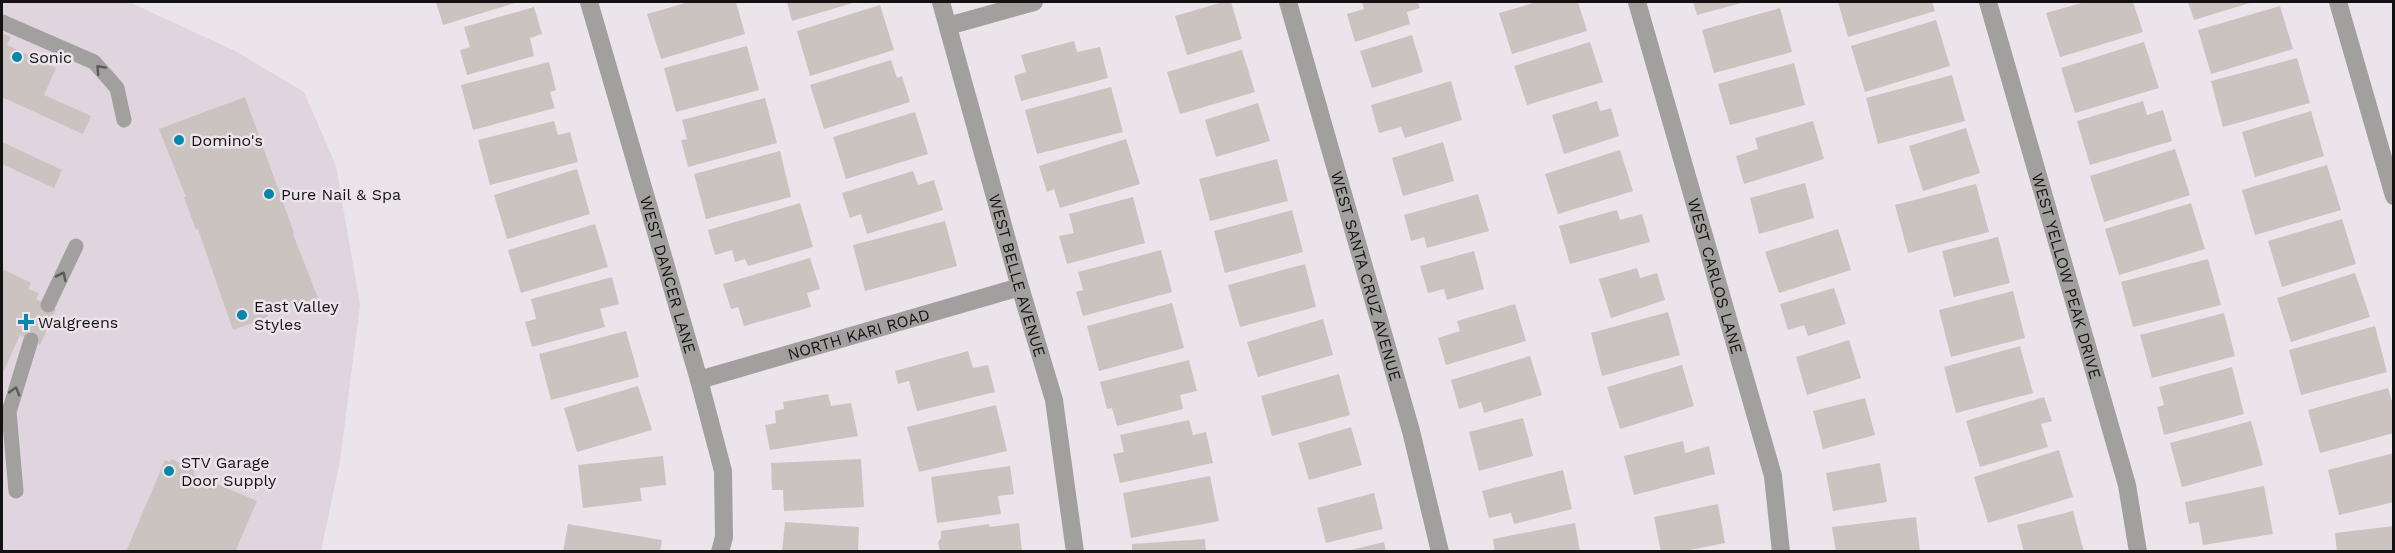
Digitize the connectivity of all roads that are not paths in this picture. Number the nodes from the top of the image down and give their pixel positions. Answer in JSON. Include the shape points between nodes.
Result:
{"nodes":[{"id":1,"x":589,"y":2,"type":"edge"},
{"id":2,"x":941,"y":2,"type":"edge"},
{"id":3,"x":1034,"y":2,"type":"edge"},
{"id":4,"x":1288,"y":2,"type":"edge"},
{"id":5,"x":1637,"y":2,"type":"edge"},
{"id":6,"x":1988,"y":2,"type":"edge"},
{"id":7,"x":2338,"y":2,"type":"edge"},
{"id":8,"x":2,"y":22,"type":"edge"},
{"id":9,"x":948,"y":26,"type":"junction"},
{"id":10,"x":124,"y":120,"type":"dead end"},
{"id":11,"x":2394,"y":196,"type":"edge"},
{"id":12,"x":76,"y":246,"type":"dead end"},
{"id":13,"x":1020,"y":287,"type":"junction"},
{"id":14,"x":48,"y":305,"type":"dead end"},
{"id":15,"x":31,"y":340,"type":"dead end"},
{"id":16,"x":699,"y":380,"type":"junction"},
{"id":17,"x":16,"y":490,"type":"dead end"},
{"id":18,"x":720,"y":552,"type":"edge"},
{"id":19,"x":1076,"y":552,"type":"edge"},
{"id":20,"x":1440,"y":552,"type":"edge"},
{"id":21,"x":1781,"y":552,"type":"edge"},
{"id":22,"x":2138,"y":552,"type":"edge"}],
"edges":[{"from":1,"to":16,"type":"street","name":"WEST DANCER LANE"},
{"from":2,"to":9,"type":"street","name":"WEST BELLE AVENUE"},
{"from":3,"to":9,"type":"street"},
{"from":4,"to":20,"type":"street","name":"WEST SANTA CRUZ AVENUE","via":[[1411,431]]},
{"from":5,"to":21,"type":"street","name":"WEST CARLOS LANE","via":[[1773,476]]},
{"from":6,"to":22,"type":"street","name":"WEST YELLOW PEAK DRIVE","via":[[2127,485]]},
{"from":7,"to":11,"type":"street"},
{"from":10,"to":8,"type":"lane","one_way":true,"via":[[117,88],[94,62]]},
{"from":9,"to":13,"type":"street","name":"WEST BELLE AVENUE"},
{"from":14,"to":12,"type":"lane","one_way":true},
{"from":13,"to":16,"type":"street","name":"NORTH KARI ROAD"},
{"from":13,"to":19,"type":"street","name":"WEST BELLE AVENUE","via":[[1054,400]]},
{"from":17,"to":15,"type":"lane","one_way":true,"via":[[9,412]]},
{"from":16,"to":18,"type":"street","name":"WEST DANCER LANE","via":[[723,471],[724,537]]}]}
